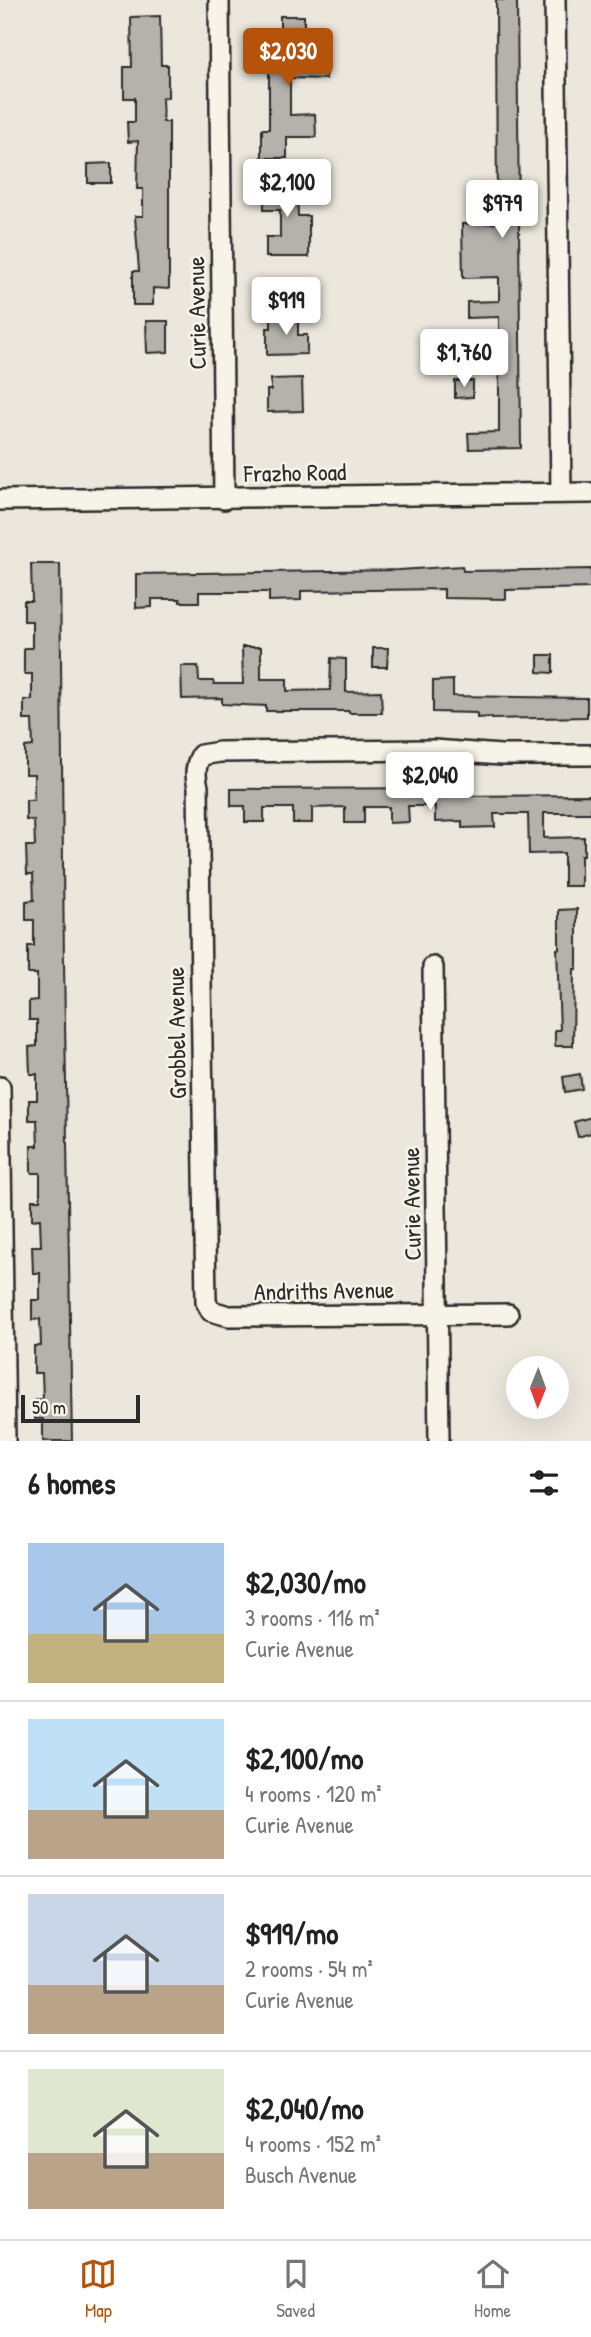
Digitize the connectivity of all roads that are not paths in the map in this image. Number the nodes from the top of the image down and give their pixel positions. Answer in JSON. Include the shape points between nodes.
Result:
{"nodes":[{"id":1,"x":219,"y":0,"type":"edge"},
{"id":2,"x":555,"y":0,"type":"edge"},
{"id":3,"x":561,"y":493,"type":"junction"},
{"id":4,"x":591,"y":493,"type":"edge"},
{"id":5,"x":224,"y":499,"type":"junction"},
{"id":6,"x":0,"y":500,"type":"edge"},
{"id":7,"x":591,"y":755,"type":"edge"},
{"id":8,"x":433,"y":967,"type":"dead end"},
{"id":9,"x":0,"y":1087,"type":"edge"},
{"id":10,"x":211,"y":1311,"type":"joint"},
{"id":11,"x":438,"y":1314,"type":"junction"},
{"id":12,"x":508,"y":1314,"type":"dead end"},
{"id":13,"x":2,"y":1396,"type":"edge"},
{"id":14,"x":5,"y":1441,"type":"edge"},
{"id":15,"x":439,"y":1441,"type":"edge"}],
"edges":[{"from":1,"to":5,"type":"street","name":"Curie Avenue"},
{"from":2,"to":3,"type":"street"},
{"from":3,"to":4,"type":"street","name":"Frazho Road"},
{"from":3,"to":5,"type":"street","name":"Frazho Road"},
{"from":5,"to":6,"type":"street","name":"Frazho Road"},
{"from":7,"to":10,"type":"street","name":"Grobbel Avenue","via":[[420,750],[201,755],[195,776],[205,1294]]},
{"from":8,"to":11,"type":"street","name":"Curie Avenue"},
{"from":9,"to":13,"type":"street"},
{"from":10,"to":11,"type":"street","name":"Andriths Avenue","via":[[229,1316]]},
{"from":11,"to":12,"type":"street","name":"Andriths Avenue"},
{"from":11,"to":15,"type":"street","name":"Curie Avenue"},
{"from":13,"to":14,"type":"street"}]}
